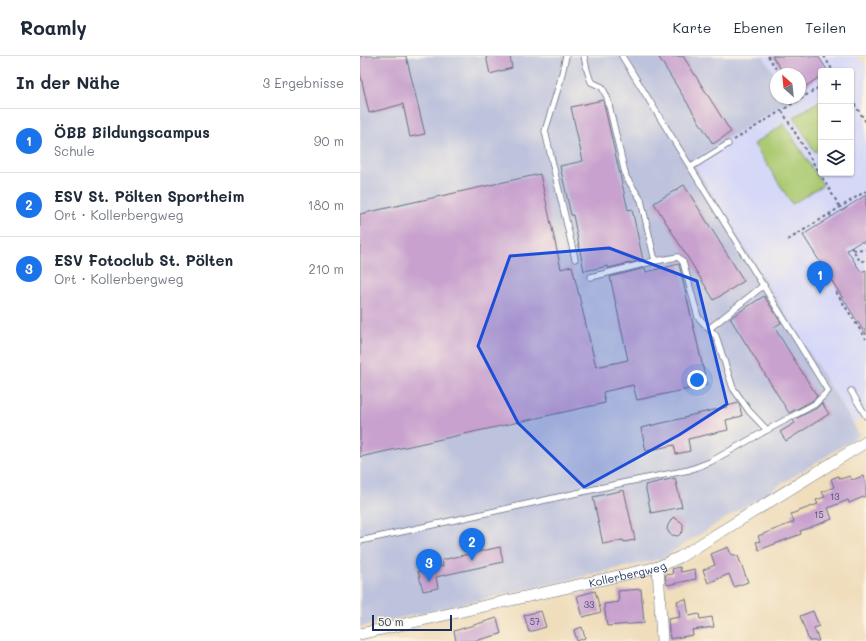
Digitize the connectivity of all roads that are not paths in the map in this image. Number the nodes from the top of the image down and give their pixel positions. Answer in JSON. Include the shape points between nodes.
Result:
{"nodes":[{"id":1,"x":566,"y":56,"type":"edge"},
{"id":2,"x":584,"y":56,"type":"edge"},
{"id":3,"x":622,"y":56,"type":"edge"},
{"id":4,"x":728,"y":144,"type":"road end"},
{"id":5,"x":691,"y":167,"type":"junction"},
{"id":6,"x":575,"y":259,"type":"dead end"},
{"id":7,"x":655,"y":261,"type":"junction"},
{"id":8,"x":591,"y":277,"type":"dead end"},
{"id":9,"x":764,"y":285,"type":"junction"},
{"id":10,"x":710,"y":328,"type":"junction"},
{"id":11,"x":851,"y":392,"type":"dead end"},
{"id":12,"x":866,"y":416,"type":"edge"},
{"id":13,"x":767,"y":430,"type":"junction"},
{"id":14,"x":866,"y":442,"type":"edge"},
{"id":15,"x":360,"y":541,"type":"edge"},
{"id":16,"x":658,"y":567,"type":"junction"},
{"id":17,"x":360,"y":634,"type":"edge"},
{"id":18,"x":662,"y":641,"type":"edge"}],
"edges":[{"from":1,"to":6,"type":"lane","via":[[545,131]]},
{"from":2,"to":7,"type":"lane","via":[[592,82],[602,87],[607,96],[626,177],[641,200]]},
{"from":3,"to":5,"type":"lane"},
{"from":4,"to":5,"type":"lane"},
{"from":5,"to":9,"type":"lane"},
{"from":7,"to":8,"type":"lane"},
{"from":7,"to":10,"type":"lane","via":[[678,257],[683,262],[698,318]]},
{"from":9,"to":10,"type":"lane"},
{"from":9,"to":13,"type":"lane","via":[[828,391],[815,404]]},
{"from":10,"to":13,"type":"lane","via":[[716,336],[733,388],[749,411]]},
{"from":11,"to":12,"type":"lane"},
{"from":13,"to":15,"type":"lane","via":[[710,462],[689,470]]},
{"from":14,"to":16,"type":"street","name":"Kollerbergweg","via":[[680,557]]},
{"from":16,"to":17,"type":"street","name":"Kollerbergweg"},
{"from":16,"to":18,"type":"street"}]}
